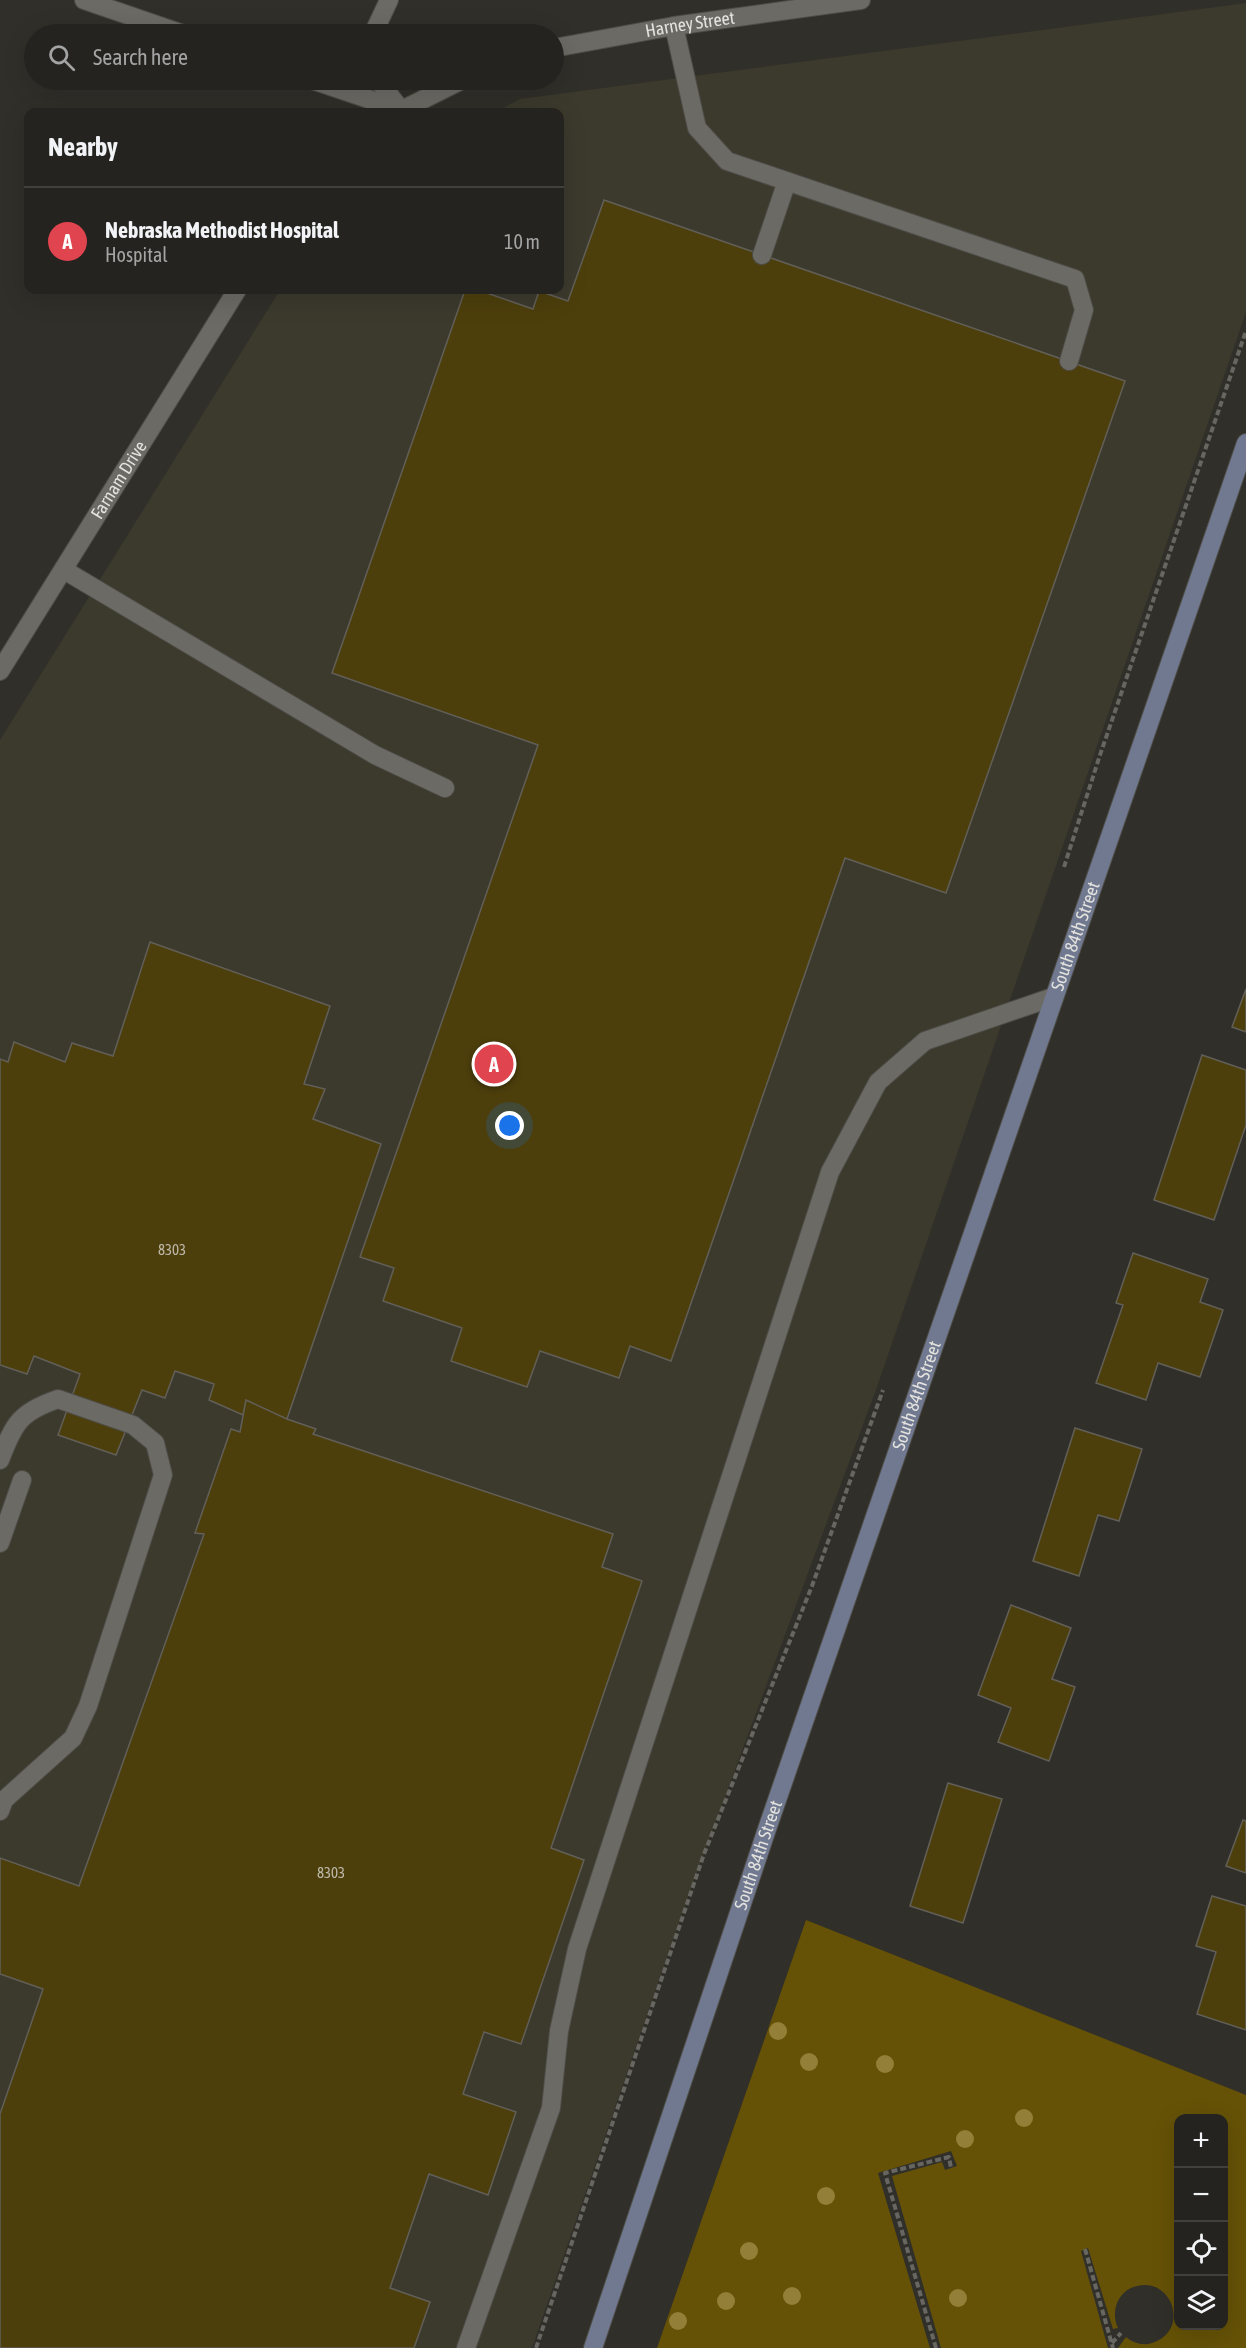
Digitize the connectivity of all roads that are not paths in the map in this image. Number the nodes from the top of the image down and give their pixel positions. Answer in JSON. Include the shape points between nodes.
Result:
{"nodes":[{"id":1,"x":84,"y":0,"type":"edge"},
{"id":2,"x":389,"y":0,"type":"edge"},
{"id":3,"x":861,"y":0,"type":"edge"},
{"id":4,"x":154,"y":24,"type":"edge"},
{"id":5,"x":378,"y":24,"type":"edge"},
{"id":6,"x":674,"y":26,"type":"junction"},
{"id":7,"x":564,"y":46,"type":"edge"},
{"id":8,"x":340,"y":90,"type":"edge"},
{"id":9,"x":385,"y":90,"type":"edge"},
{"id":10,"x":442,"y":90,"type":"edge"},
{"id":11,"x":391,"y":108,"type":"edge"},
{"id":12,"x":398,"y":108,"type":"edge"},
{"id":13,"x":406,"y":108,"type":"edge"},
{"id":14,"x":787,"y":181,"type":"junction"},
{"id":15,"x":762,"y":255,"type":"dead end"},
{"id":16,"x":235,"y":294,"type":"edge"},
{"id":17,"x":1069,"y":361,"type":"dead end"},
{"id":18,"x":1246,"y":443,"type":"edge"},
{"id":19,"x":64,"y":570,"type":"junction"},
{"id":20,"x":0,"y":671,"type":"edge"},
{"id":21,"x":445,"y":788,"type":"dead end"},
{"id":22,"x":1053,"y":997,"type":"junction"},
{"id":23,"x":0,"y":1460,"type":"edge"},
{"id":24,"x":22,"y":1480,"type":"dead end"},
{"id":25,"x":0,"y":1544,"type":"edge"},
{"id":26,"x":0,"y":1811,"type":"edge"},
{"id":27,"x":466,"y":2348,"type":"edge"},
{"id":28,"x":593,"y":2348,"type":"edge"}],
"edges":[{"from":1,"to":4,"type":"street"},
{"from":2,"to":5,"type":"street"},
{"from":3,"to":6,"type":"street","name":"Harney Street"},
{"from":6,"to":7,"type":"street","name":"Harney Street"},
{"from":6,"to":14,"type":"street","via":[[697,129],[727,161]]},
{"from":8,"to":11,"type":"street"},
{"from":9,"to":12,"type":"street"},
{"from":10,"to":13,"type":"street"},
{"from":14,"to":15,"type":"street"},
{"from":14,"to":17,"type":"street","via":[[1075,279],[1084,310]]},
{"from":16,"to":19,"type":"street","name":"Farnam Drive"},
{"from":18,"to":22,"type":"main road","name":"South 84th Street"},
{"from":19,"to":20,"type":"street","name":"Farnam Drive"},
{"from":19,"to":21,"type":"street","via":[[375,755]]},
{"from":22,"to":27,"type":"street","via":[[925,1041],[878,1082],[830,1172],[577,1948],[559,2031],[551,2108]]},
{"from":22,"to":28,"type":"main road","name":"South 84th Street"},
{"from":23,"to":26,"type":"street","via":[[11,1430],[28,1412],[58,1399],[133,1425],[155,1443],[163,1475],[88,1706],[73,1738],[4,1800]]},
{"from":24,"to":25,"type":"street"}]}
